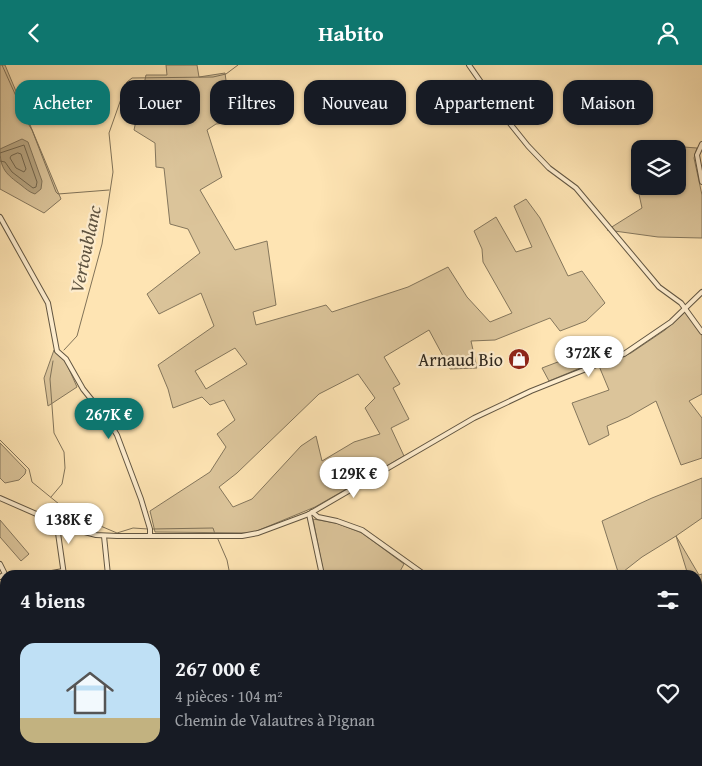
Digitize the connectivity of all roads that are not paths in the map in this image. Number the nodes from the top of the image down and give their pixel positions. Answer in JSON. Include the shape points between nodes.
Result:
{"nodes":[{"id":1,"x":469,"y":65,"type":"edge"},
{"id":2,"x":702,"y":144,"type":"edge"},
{"id":3,"x":702,"y":182,"type":"edge"},
{"id":4,"x":0,"y":217,"type":"edge"},
{"id":5,"x":702,"y":292,"type":"edge"},
{"id":6,"x":685,"y":308,"type":"junction"},
{"id":7,"x":702,"y":333,"type":"edge"},
{"id":8,"x":6,"y":494,"type":"dead end"},
{"id":9,"x":1,"y":499,"type":"edge"},
{"id":10,"x":311,"y":513,"type":"junction"},
{"id":11,"x":50,"y":519,"type":"junction"},
{"id":12,"x":104,"y":535,"type":"junction"},
{"id":13,"x":150,"y":535,"type":"junction"},
{"id":14,"x":64,"y":570,"type":"edge"},
{"id":15,"x":108,"y":570,"type":"edge"},
{"id":16,"x":321,"y":570,"type":"edge"},
{"id":17,"x":419,"y":570,"type":"edge"}],
"edges":[{"from":1,"to":6,"type":"street","via":[[528,146],[549,169],[576,188],[659,287]]},
{"from":2,"to":3,"type":"street","via":[[697,155]]},
{"from":4,"to":13,"type":"street","via":[[48,303],[57,351],[66,359],[83,389],[117,435],[143,505]]},
{"from":5,"to":6,"type":"street"},
{"from":6,"to":7,"type":"street"},
{"from":6,"to":10,"type":"street","via":[[624,354],[474,418]]},
{"from":8,"to":9,"type":"street"},
{"from":9,"to":11,"type":"street"},
{"from":10,"to":13,"type":"street","via":[[242,536]]},
{"from":10,"to":16,"type":"street"},
{"from":10,"to":17,"type":"street","via":[[362,530]]},
{"from":11,"to":12,"type":"street","via":[[66,527]]},
{"from":11,"to":14,"type":"street","via":[[58,533]]},
{"from":12,"to":13,"type":"street"},
{"from":12,"to":15,"type":"street"}]}
